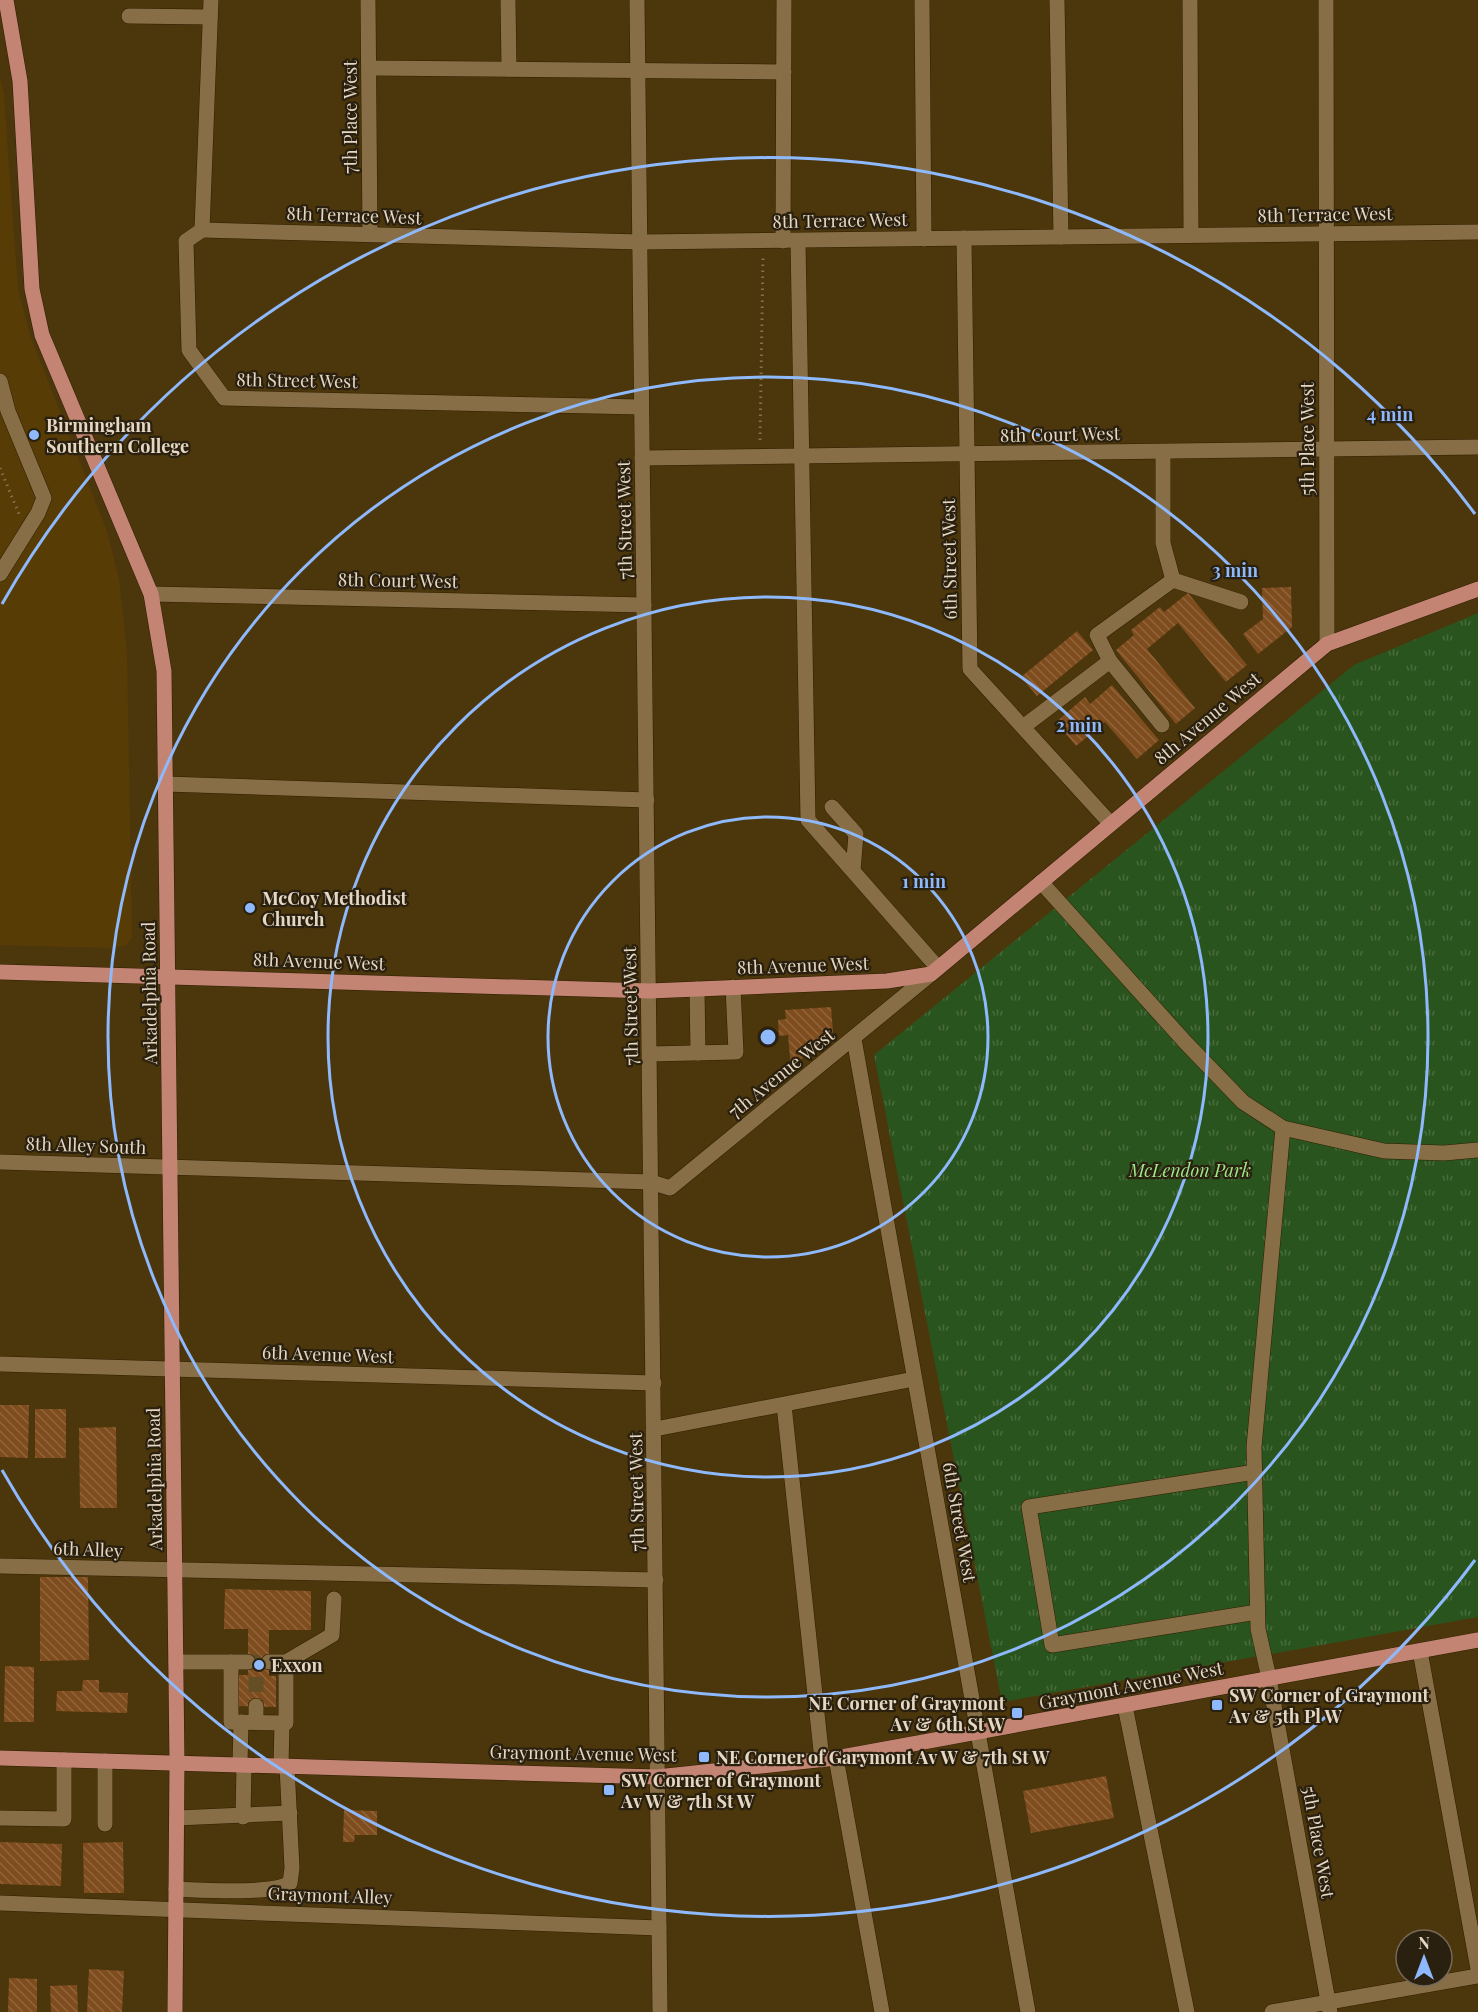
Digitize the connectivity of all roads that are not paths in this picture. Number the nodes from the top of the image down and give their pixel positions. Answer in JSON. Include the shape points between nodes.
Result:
{"nodes":[{"id":1,"x":6,"y":0,"type":"edge"},
{"id":2,"x":211,"y":0,"type":"edge"},
{"id":3,"x":368,"y":0,"type":"edge"},
{"id":4,"x":508,"y":0,"type":"edge"},
{"id":5,"x":637,"y":0,"type":"edge"},
{"id":6,"x":784,"y":0,"type":"edge"},
{"id":7,"x":922,"y":0,"type":"edge"},
{"id":8,"x":1057,"y":0,"type":"edge"},
{"id":9,"x":1190,"y":0,"type":"edge"},
{"id":10,"x":1326,"y":0,"type":"edge"},
{"id":11,"x":129,"y":16,"type":"dead end"},
{"id":12,"x":210,"y":17,"type":"junction"},
{"id":13,"x":369,"y":68,"type":"junction"},
{"id":14,"x":509,"y":69,"type":"junction"},
{"id":15,"x":638,"y":71,"type":"junction"},
{"id":16,"x":784,"y":72,"type":"junction"},
{"id":17,"x":202,"y":230,"type":"junction"},
{"id":18,"x":1478,"y":232,"type":"edge"},
{"id":19,"x":370,"y":234,"type":"junction"},
{"id":20,"x":1326,"y":234,"type":"junction"},
{"id":21,"x":1191,"y":235,"type":"junction"},
{"id":22,"x":1061,"y":237,"type":"junction"},
{"id":23,"x":964,"y":238,"type":"junction"},
{"id":24,"x":924,"y":239,"type":"junction"},
{"id":25,"x":791,"y":241,"type":"junction"},
{"id":26,"x":640,"y":242,"type":"junction"},
{"id":27,"x":0,"y":381,"type":"edge"},
{"id":28,"x":641,"y":407,"type":"junction"},
{"id":29,"x":1478,"y":447,"type":"edge"},
{"id":30,"x":1327,"y":450,"type":"junction"},
{"id":31,"x":1163,"y":452,"type":"junction"},
{"id":32,"x":967,"y":454,"type":"junction"},
{"id":33,"x":801,"y":456,"type":"junction"},
{"id":34,"x":642,"y":458,"type":"junction"},
{"id":35,"x":0,"y":574,"type":"edge"},
{"id":36,"x":1173,"y":580,"type":"junction"},
{"id":37,"x":1478,"y":588,"type":"edge"},
{"id":38,"x":151,"y":594,"type":"junction"},
{"id":39,"x":1241,"y":602,"type":"dead end"},
{"id":40,"x":644,"y":605,"type":"junction"},
{"id":41,"x":1327,"y":644,"type":"junction"},
{"id":42,"x":1110,"y":661,"type":"junction"},
{"id":43,"x":1162,"y":725,"type":"dead end"},
{"id":44,"x":1023,"y":727,"type":"junction"},
{"id":45,"x":166,"y":784,"type":"junction"},
{"id":46,"x":647,"y":800,"type":"junction"},
{"id":47,"x":832,"y":807,"type":"dead end"},
{"id":48,"x":1111,"y":824,"type":"junction"},
{"id":49,"x":854,"y":871,"type":"junction"},
{"id":50,"x":1041,"y":882,"type":"junction"},
{"id":51,"x":934,"y":971,"type":"junction"},
{"id":52,"x":0,"y":972,"type":"edge"},
{"id":53,"x":168,"y":976,"type":"junction"},
{"id":54,"x":733,"y":987,"type":"junction"},
{"id":55,"x":697,"y":989,"type":"junction"},
{"id":56,"x":650,"y":991,"type":"junction"},
{"id":57,"x":854,"y":1039,"type":"junction"},
{"id":58,"x":698,"y":1053,"type":"junction"},
{"id":59,"x":650,"y":1054,"type":"junction"},
{"id":60,"x":1283,"y":1128,"type":"junction"},
{"id":61,"x":1478,"y":1150,"type":"edge"},
{"id":62,"x":0,"y":1162,"type":"edge"},
{"id":63,"x":170,"y":1167,"type":"junction"},
{"id":64,"x":651,"y":1182,"type":"junction"},
{"id":65,"x":0,"y":1364,"type":"edge"},
{"id":66,"x":172,"y":1369,"type":"junction"},
{"id":67,"x":914,"y":1379,"type":"junction"},
{"id":68,"x":654,"y":1383,"type":"junction"},
{"id":69,"x":784,"y":1405,"type":"junction"},
{"id":70,"x":655,"y":1429,"type":"junction"},
{"id":71,"x":1255,"y":1472,"type":"junction"},
{"id":72,"x":0,"y":1566,"type":"edge"},
{"id":73,"x":175,"y":1571,"type":"junction"},
{"id":74,"x":656,"y":1580,"type":"junction"},
{"id":75,"x":334,"y":1599,"type":"dead end"},
{"id":76,"x":1257,"y":1612,"type":"junction"},
{"id":77,"x":1478,"y":1641,"type":"edge"},
{"id":78,"x":1420,"y":1651,"type":"junction"},
{"id":79,"x":176,"y":1662,"type":"junction"},
{"id":80,"x":231,"y":1662,"type":"junction"},
{"id":81,"x":248,"y":1662,"type":"dead end"},
{"id":82,"x":269,"y":1662,"type":"dead end"},
{"id":83,"x":286,"y":1662,"type":"junction"},
{"id":84,"x":1269,"y":1678,"type":"junction"},
{"id":85,"x":256,"y":1706,"type":"tunnel mouth"},
{"id":86,"x":1125,"y":1706,"type":"junction"},
{"id":87,"x":248,"y":1722,"type":"junction"},
{"id":88,"x":282,"y":1723,"type":"junction"},
{"id":89,"x":978,"y":1734,"type":"junction"},
{"id":90,"x":0,"y":1758,"type":"edge"},
{"id":91,"x":829,"y":1759,"type":"junction"},
{"id":92,"x":64,"y":1760,"type":"junction"},
{"id":93,"x":105,"y":1761,"type":"junction"},
{"id":94,"x":177,"y":1762,"type":"junction"},
{"id":95,"x":242,"y":1764,"type":"junction"},
{"id":96,"x":284,"y":1766,"type":"junction"},
{"id":97,"x":657,"y":1777,"type":"junction"},
{"id":98,"x":290,"y":1814,"type":"junction"},
{"id":99,"x":243,"y":1816,"type":"junction"},
{"id":100,"x":0,"y":1818,"type":"edge"},
{"id":101,"x":177,"y":1818,"type":"junction"},
{"id":102,"x":105,"y":1824,"type":"dead end"},
{"id":103,"x":176,"y":1889,"type":"junction"},
{"id":104,"x":0,"y":1903,"type":"edge"},
{"id":105,"x":176,"y":1908,"type":"junction"},
{"id":106,"x":659,"y":1928,"type":"junction"},
{"id":107,"x":1478,"y":1969,"type":"edge"},
{"id":108,"x":1478,"y":1976,"type":"edge"},
{"id":109,"x":1329,"y":2007,"type":"edge"},
{"id":110,"x":175,"y":2012,"type":"edge"},
{"id":111,"x":660,"y":2012,"type":"edge"},
{"id":112,"x":882,"y":2012,"type":"edge"},
{"id":113,"x":1028,"y":2012,"type":"edge"},
{"id":114,"x":1186,"y":2012,"type":"edge"},
{"id":115,"x":1272,"y":2012,"type":"edge"}],
"edges":[{"from":1,"to":38,"type":"main road","name":"Arkadelphia Road","via":[[20,81],[32,289],[42,335]]},
{"from":2,"to":12,"type":"street"},
{"from":3,"to":13,"type":"street","name":"7th Place West"},
{"from":4,"to":14,"type":"street"},
{"from":5,"to":15,"type":"street","name":"7th Street West"},
{"from":6,"to":16,"type":"street"},
{"from":7,"to":24,"type":"street"},
{"from":8,"to":22,"type":"street"},
{"from":9,"to":21,"type":"street"},
{"from":10,"to":20,"type":"street","name":"5th Place West"},
{"from":11,"to":12,"type":"street"},
{"from":12,"to":17,"type":"street"},
{"from":13,"to":14,"type":"street"},
{"from":13,"to":19,"type":"street","name":"7th Place West"},
{"from":14,"to":15,"type":"street"},
{"from":15,"to":16,"type":"street"},
{"from":15,"to":26,"type":"street","name":"7th Street West"},
{"from":16,"to":25,"type":"street"},
{"from":17,"to":19,"type":"street","name":"8th Terrace West"},
{"from":17,"to":28,"type":"street","name":"8th Street West","via":[[186,242],[189,350],[224,398]]},
{"from":18,"to":20,"type":"street","name":"8th Terrace West"},
{"from":19,"to":26,"type":"street","name":"8th Terrace West"},
{"from":20,"to":21,"type":"street","name":"8th Terrace West"},
{"from":20,"to":30,"type":"street","name":"5th Place West"},
{"from":21,"to":22,"type":"street","name":"8th Terrace West"},
{"from":22,"to":23,"type":"street","name":"8th Terrace West"},
{"from":23,"to":24,"type":"street","name":"8th Terrace West"},
{"from":23,"to":32,"type":"street","name":"6th Street West"},
{"from":24,"to":25,"type":"street","name":"8th Terrace West"},
{"from":25,"to":26,"type":"street","name":"8th Terrace West"},
{"from":25,"to":33,"type":"street"},
{"from":26,"to":28,"type":"street","name":"7th Street West"},
{"from":27,"to":35,"type":"street","via":[[8,411],[44,498]]},
{"from":28,"to":34,"type":"street","name":"7th Street West"},
{"from":29,"to":30,"type":"street","name":"8th Court West"},
{"from":30,"to":31,"type":"street","name":"8th Court West"},
{"from":30,"to":41,"type":"street","name":"5th Place West"},
{"from":31,"to":32,"type":"street","name":"8th Court West"},
{"from":31,"to":36,"type":"street","via":[[1163,543]]},
{"from":32,"to":33,"type":"street","name":"8th Court West"},
{"from":32,"to":44,"type":"street","name":"6th Street West","via":[[970,669]]},
{"from":33,"to":34,"type":"street","name":"8th Court West"},
{"from":33,"to":49,"type":"street","via":[[808,820]]},
{"from":34,"to":40,"type":"street","name":"7th Street West"},
{"from":36,"to":39,"type":"street"},
{"from":36,"to":42,"type":"street","via":[[1097,635]]},
{"from":37,"to":41,"type":"main road","name":"8th Avenue West"},
{"from":38,"to":40,"type":"street","name":"8th Court West"},
{"from":38,"to":45,"type":"main road","name":"Arkadelphia Road","via":[[164,671]]},
{"from":40,"to":46,"type":"street","name":"7th Street West"},
{"from":41,"to":48,"type":"main road","name":"8th Avenue West"},
{"from":42,"to":43,"type":"street"},
{"from":42,"to":44,"type":"street"},
{"from":44,"to":48,"type":"street","name":"6th Street West"},
{"from":45,"to":46,"type":"street"},
{"from":45,"to":53,"type":"main road","name":"Arkadelphia Road"},
{"from":46,"to":56,"type":"street","name":"7th Street West"},
{"from":47,"to":49,"type":"street","via":[[856,834]]},
{"from":48,"to":50,"type":"main road","name":"8th Avenue West"},
{"from":49,"to":51,"type":"street"},
{"from":50,"to":51,"type":"main road","name":"8th Avenue West"},
{"from":50,"to":60,"type":"street","via":[[1243,1102]]},
{"from":51,"to":54,"type":"main road","name":"8th Avenue West","via":[[887,981]]},
{"from":51,"to":57,"type":"street","name":"7th Avenue West"},
{"from":52,"to":53,"type":"main road","name":"8th Avenue West"},
{"from":53,"to":56,"type":"main road","name":"8th Avenue West"},
{"from":53,"to":63,"type":"main road","name":"Arkadelphia Road"},
{"from":54,"to":55,"type":"main road","name":"8th Avenue West"},
{"from":54,"to":58,"type":"street","via":[[736,1052]]},
{"from":55,"to":56,"type":"main road","name":"8th Avenue West"},
{"from":55,"to":58,"type":"street"},
{"from":56,"to":59,"type":"street","name":"7th Street West"},
{"from":57,"to":64,"type":"street","name":"7th Avenue West","via":[[670,1188]]},
{"from":57,"to":67,"type":"street","name":"6th Street West"},
{"from":58,"to":59,"type":"street"},
{"from":59,"to":64,"type":"street","name":"7th Street West"},
{"from":60,"to":61,"type":"street","via":[[1384,1151]]},
{"from":60,"to":71,"type":"street","name":"5th Place West","via":[[1254,1447]]},
{"from":62,"to":63,"type":"street","name":"8th Alley South"},
{"from":63,"to":64,"type":"street","name":"8th Alley South"},
{"from":63,"to":66,"type":"main road","name":"Arkadelphia Road"},
{"from":64,"to":68,"type":"street","name":"7th Street West"},
{"from":65,"to":66,"type":"street","name":"6th Avenue West"},
{"from":66,"to":68,"type":"street","name":"6th Avenue West"},
{"from":66,"to":73,"type":"main road","name":"Arkadelphia Road"},
{"from":67,"to":69,"type":"street"},
{"from":67,"to":89,"type":"street","name":"6th Street West"},
{"from":68,"to":70,"type":"street","name":"7th Street West"},
{"from":69,"to":70,"type":"street"},
{"from":69,"to":91,"type":"street"},
{"from":70,"to":74,"type":"street","name":"7th Street West"},
{"from":71,"to":76,"type":"street","name":"5th Place West"},
{"from":71,"to":76,"type":"street","via":[[1029,1507],[1052,1645]]},
{"from":72,"to":73,"type":"street","name":"6th Alley"},
{"from":73,"to":74,"type":"street","name":"6th Alley"},
{"from":73,"to":79,"type":"main road","name":"Arkadelphia Road"},
{"from":74,"to":97,"type":"street","name":"7th Street West"},
{"from":75,"to":83,"type":"street","via":[[333,1635]]},
{"from":76,"to":84,"type":"street","name":"5th Place West"},
{"from":77,"to":78,"type":"main road","name":"Graymont Avenue West"},
{"from":78,"to":84,"type":"main road","name":"Graymont Avenue West"},
{"from":78,"to":107,"type":"street"},
{"from":79,"to":80,"type":"street"},
{"from":79,"to":94,"type":"main road","name":"Arkadelphia Road"},
{"from":80,"to":81,"type":"street"},
{"from":80,"to":87,"type":"street","via":[[231,1722]]},
{"from":82,"to":83,"type":"street"},
{"from":83,"to":88,"type":"street","via":[[286,1723]]},
{"from":84,"to":86,"type":"main road","name":"Graymont Avenue West"},
{"from":84,"to":109,"type":"street","name":"5th Place West"},
{"from":85,"to":87,"type":"street"},
{"from":86,"to":89,"type":"main road","name":"Graymont Avenue West"},
{"from":86,"to":114,"type":"street"},
{"from":87,"to":88,"type":"street"},
{"from":87,"to":95,"type":"street"},
{"from":88,"to":96,"type":"street"},
{"from":89,"to":91,"type":"main road","name":"Graymont Avenue West"},
{"from":89,"to":113,"type":"street","name":"6th Street West"},
{"from":90,"to":92,"type":"main road","name":"Graymont Avenue West"},
{"from":91,"to":97,"type":"main road","name":"Graymont Avenue West"},
{"from":91,"to":112,"type":"street"},
{"from":92,"to":93,"type":"main road","name":"Graymont Avenue West"},
{"from":92,"to":100,"type":"street","via":[[64,1819]]},
{"from":93,"to":94,"type":"main road","name":"Graymont Avenue West"},
{"from":93,"to":102,"type":"street"},
{"from":94,"to":95,"type":"main road","name":"Graymont Avenue West"},
{"from":94,"to":101,"type":"main road","name":"Arkadelphia Road"},
{"from":95,"to":96,"type":"main road","name":"Graymont Avenue West"},
{"from":95,"to":99,"type":"street"},
{"from":96,"to":97,"type":"main road","name":"Graymont Avenue West"},
{"from":96,"to":98,"type":"street"},
{"from":97,"to":106,"type":"street","name":"7th Street West"},
{"from":98,"to":99,"type":"street"},
{"from":98,"to":103,"type":"street","via":[[292,1868],[290,1883],[284,1888]]},
{"from":99,"to":101,"type":"street"},
{"from":101,"to":103,"type":"main road","name":"Arkadelphia Road"},
{"from":103,"to":105,"type":"main road","name":"Arkadelphia Road"},
{"from":104,"to":105,"type":"street","name":"Graymont Alley"},
{"from":105,"to":106,"type":"street","name":"Graymont Alley"},
{"from":105,"to":110,"type":"main road","name":"Arkadelphia Road"},
{"from":106,"to":111,"type":"street","name":"7th Street West"},
{"from":108,"to":109,"type":"street"},
{"from":109,"to":115,"type":"street"}]}
